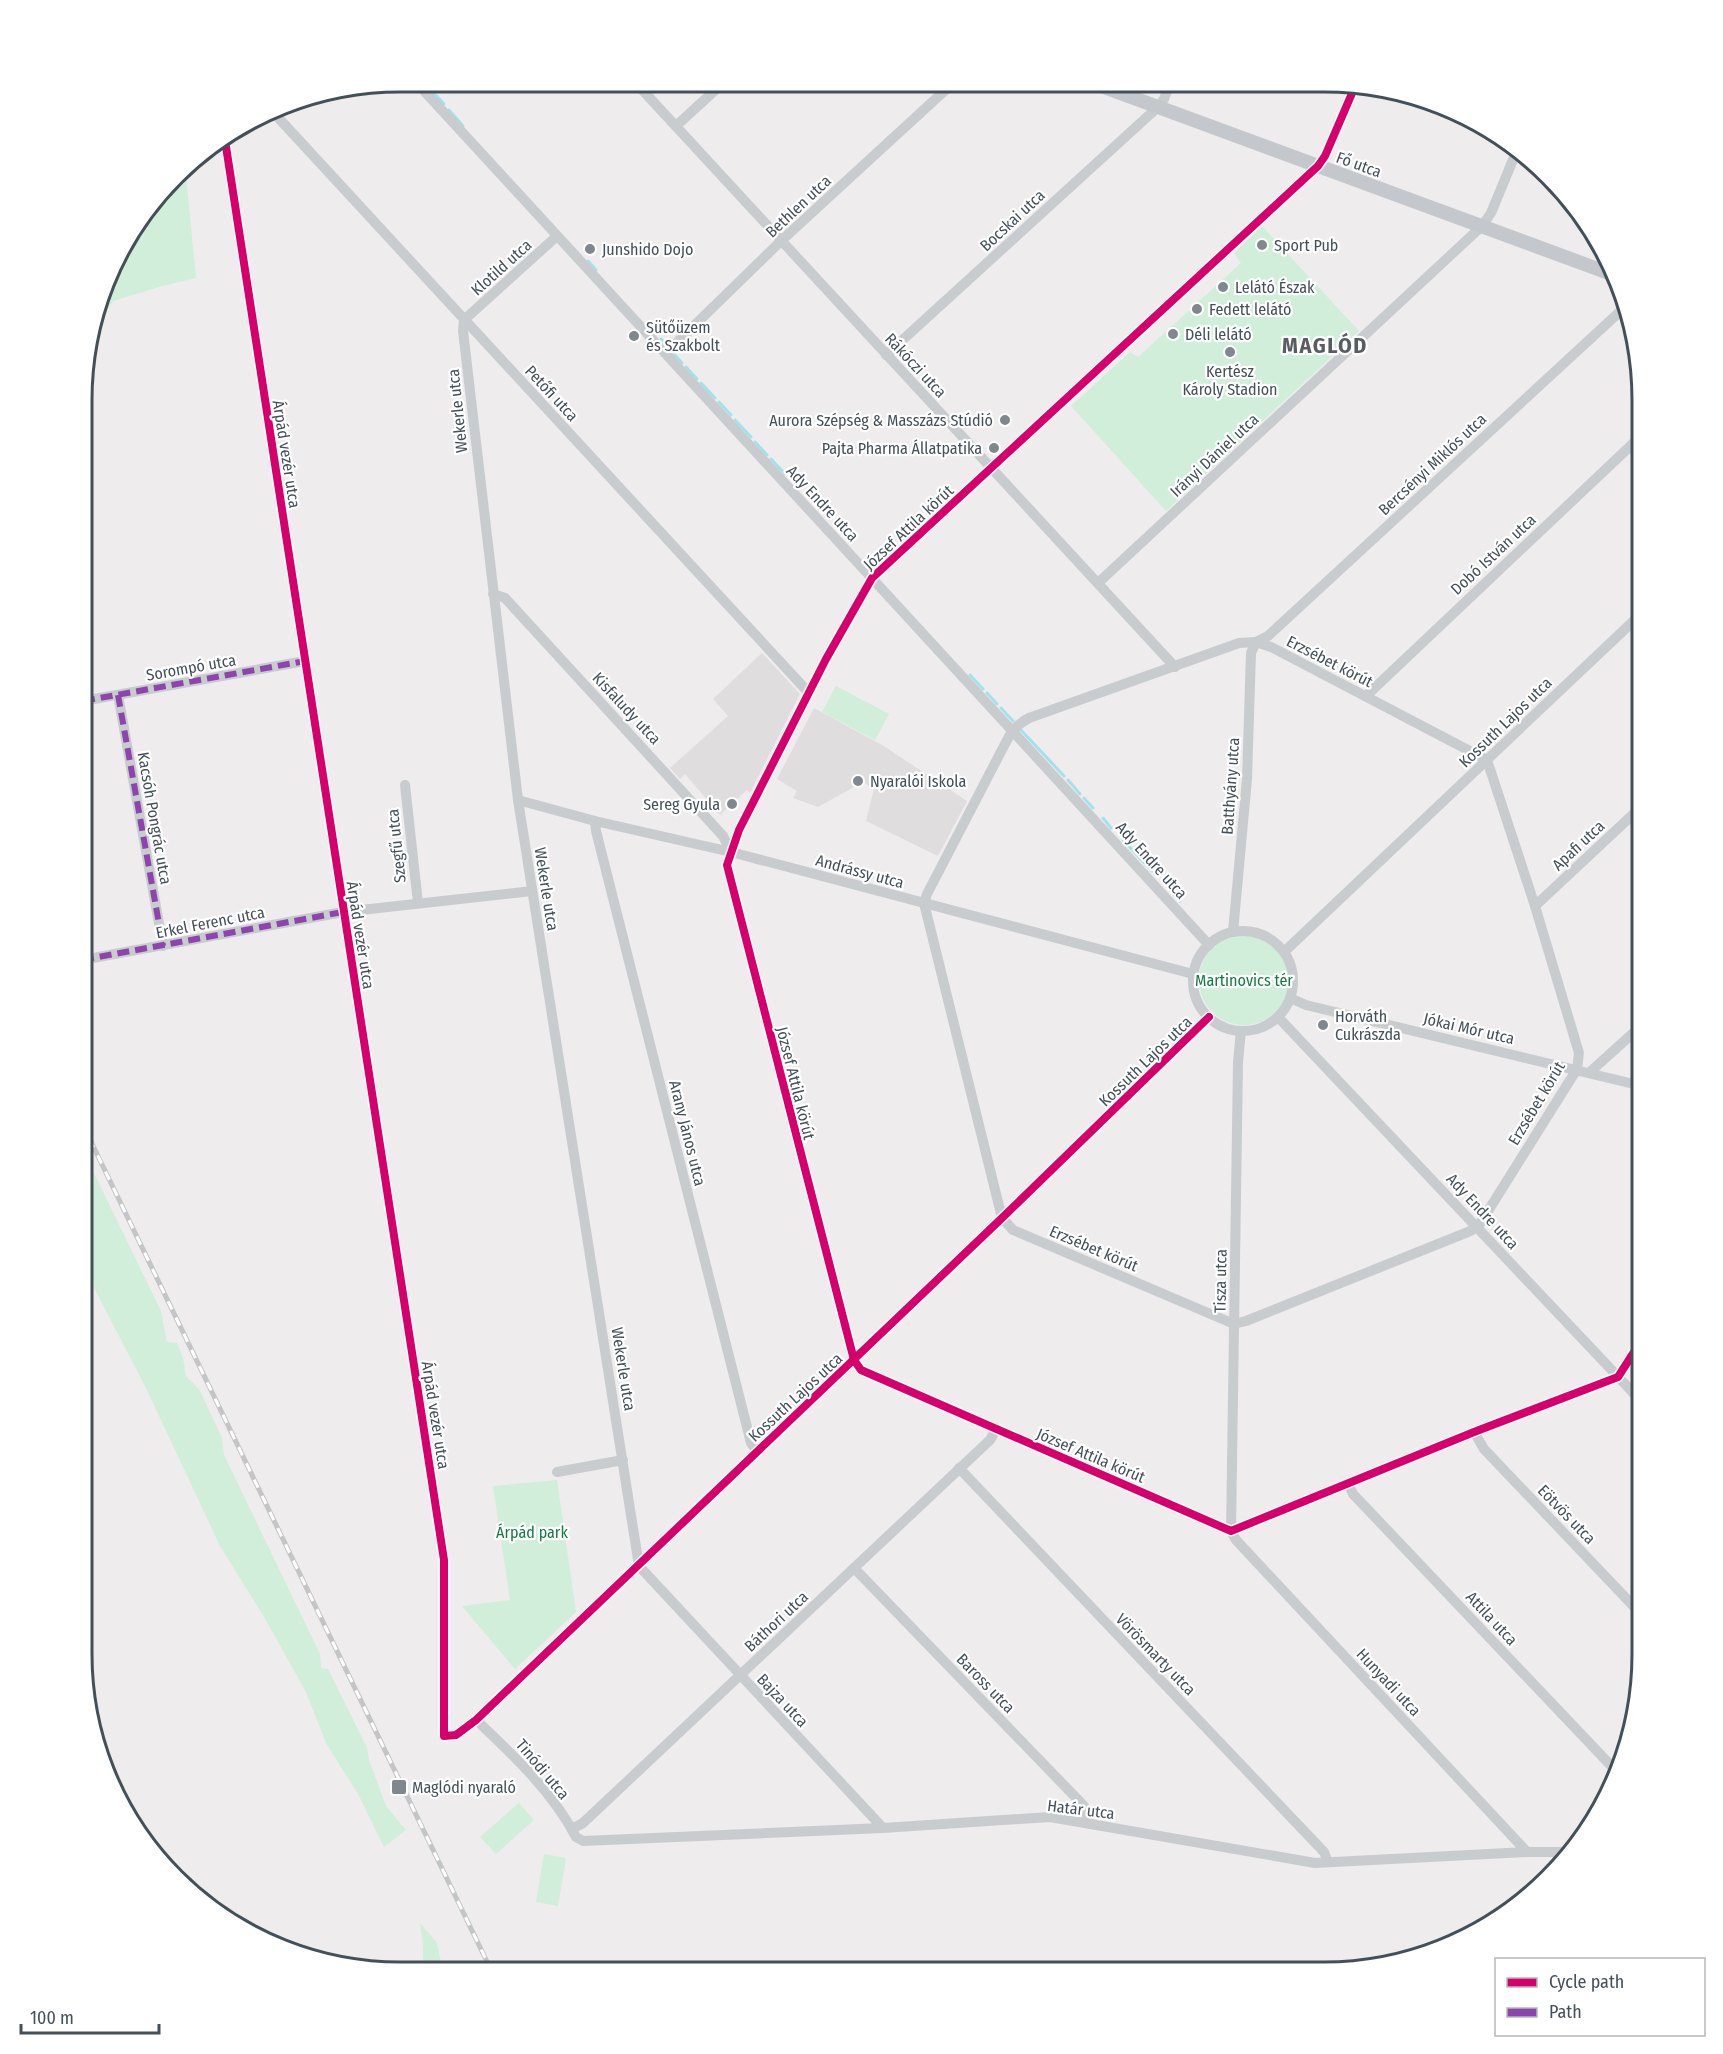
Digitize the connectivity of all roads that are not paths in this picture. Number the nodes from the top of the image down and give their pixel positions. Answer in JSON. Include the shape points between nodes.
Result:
{"nodes":[{"id":1,"x":425,"y":92,"type":"edge"},
{"id":2,"x":644,"y":92,"type":"edge"},
{"id":3,"x":713,"y":92,"type":"edge"},
{"id":4,"x":943,"y":92,"type":"edge"},
{"id":5,"x":1117,"y":92,"type":"edge"},
{"id":6,"x":1167,"y":92,"type":"edge"},
{"id":7,"x":1352,"y":93,"type":"edge"},
{"id":8,"x":1158,"y":107,"type":"junction"},
{"id":9,"x":277,"y":117,"type":"edge"},
{"id":10,"x":676,"y":126,"type":"junction"},
{"id":11,"x":226,"y":145,"type":"edge"},
{"id":12,"x":1515,"y":158,"type":"edge"},
{"id":13,"x":1318,"y":166,"type":"junction"},
{"id":14,"x":1482,"y":226,"type":"junction"},
{"id":15,"x":557,"y":236,"type":"junction"},
{"id":16,"x":783,"y":240,"type":"junction"},
{"id":17,"x":1603,"y":271,"type":"edge"},
{"id":18,"x":1619,"y":313,"type":"edge"},
{"id":19,"x":464,"y":320,"type":"junction"},
{"id":20,"x":666,"y":354,"type":"junction"},
{"id":21,"x":886,"y":355,"type":"junction"},
{"id":22,"x":1632,"y":444,"type":"edge"},
{"id":23,"x":991,"y":468,"type":"junction"},
{"id":24,"x":872,"y":578,"type":"junction"},
{"id":25,"x":1098,"y":583,"type":"junction"},
{"id":26,"x":493,"y":594,"type":"junction"},
{"id":27,"x":1632,"y":622,"type":"edge"},
{"id":28,"x":1257,"y":642,"type":"junction"},
{"id":29,"x":305,"y":662,"type":"junction"},
{"id":30,"x":1175,"y":667,"type":"junction"},
{"id":31,"x":809,"y":693,"type":"junction"},
{"id":32,"x":118,"y":695,"type":"junction"},
{"id":33,"x":1366,"y":696,"type":"junction"},
{"id":34,"x":92,"y":699,"type":"edge"},
{"id":35,"x":1012,"y":730,"type":"junction"},
{"id":36,"x":1487,"y":760,"type":"junction"},
{"id":37,"x":405,"y":785,"type":"dead end"},
{"id":38,"x":518,"y":800,"type":"junction"},
{"id":39,"x":1632,"y":815,"type":"edge"},
{"id":40,"x":595,"y":820,"type":"junction"},
{"id":41,"x":730,"y":852,"type":"junction"},
{"id":42,"x":532,"y":891,"type":"junction"},
{"id":43,"x":418,"y":903,"type":"junction"},
{"id":44,"x":924,"y":903,"type":"junction"},
{"id":45,"x":1535,"y":906,"type":"junction"},
{"id":46,"x":343,"y":912,"type":"junction"},
{"id":47,"x":1233,"y":932,"type":"junction"},
{"id":48,"x":1209,"y":945,"type":"junction"},
{"id":49,"x":163,"y":946,"type":"junction"},
{"id":50,"x":1284,"y":952,"type":"junction"},
{"id":51,"x":92,"y":958,"type":"edge"},
{"id":52,"x":1193,"y":974,"type":"junction"},
{"id":53,"x":1290,"y":998,"type":"junction"},
{"id":54,"x":1209,"y":1017,"type":"junction"},
{"id":55,"x":1278,"y":1017,"type":"junction"},
{"id":56,"x":1241,"y":1031,"type":"junction"},
{"id":57,"x":1632,"y":1034,"type":"edge"},
{"id":58,"x":1577,"y":1069,"type":"junction"},
{"id":59,"x":1590,"y":1072,"type":"junction"},
{"id":60,"x":1632,"y":1083,"type":"edge"},
{"id":61,"x":1002,"y":1218,"type":"junction"},
{"id":62,"x":1478,"y":1227,"type":"junction"},
{"id":63,"x":1234,"y":1324,"type":"junction"},
{"id":64,"x":1632,"y":1355,"type":"edge"},
{"id":65,"x":854,"y":1360,"type":"junction"},
{"id":66,"x":1618,"y":1377,"type":"junction"},
{"id":67,"x":1632,"y":1392,"type":"edge"},
{"id":68,"x":996,"y":1429,"type":"junction"},
{"id":69,"x":1474,"y":1432,"type":"junction"},
{"id":70,"x":757,"y":1452,"type":"junction"},
{"id":71,"x":623,"y":1460,"type":"junction"},
{"id":72,"x":959,"y":1468,"type":"junction"},
{"id":73,"x":557,"y":1472,"type":"dead end"},
{"id":74,"x":1348,"y":1483,"type":"junction"},
{"id":75,"x":1231,"y":1531,"type":"junction"},
{"id":76,"x":639,"y":1566,"type":"junction"},
{"id":77,"x":854,"y":1568,"type":"junction"},
{"id":78,"x":1632,"y":1605,"type":"edge"},
{"id":79,"x":740,"y":1675,"type":"junction"},
{"id":80,"x":476,"y":1720,"type":"junction"},
{"id":81,"x":444,"y":1736,"type":"joint"},
{"id":82,"x":1611,"y":1765,"type":"edge"},
{"id":83,"x":1090,"y":1824,"type":"junction"},
{"id":84,"x":883,"y":1828,"type":"junction"},
{"id":85,"x":572,"y":1829,"type":"junction"},
{"id":86,"x":583,"y":1841,"type":"joint"},
{"id":87,"x":1527,"y":1852,"type":"junction"},
{"id":88,"x":1560,"y":1852,"type":"edge"},
{"id":89,"x":1328,"y":1862,"type":"junction"}],
"edges":[{"from":1,"to":15,"type":"street","name":"Ady Endre utca"},
{"from":2,"to":10,"type":"street","name":"Rákóczi utca"},
{"from":3,"to":10,"type":"street"},
{"from":4,"to":16,"type":"street","name":"Bethlen utca"},
{"from":5,"to":8,"type":"main road","name":"Fő utca"},
{"from":6,"to":8,"type":"street"},
{"from":7,"to":13,"type":"street","name":"József Attila körút"},
{"from":8,"to":13,"type":"main road","name":"Fő utca"},
{"from":8,"to":21,"type":"street","name":"Bocskai utca"},
{"from":9,"to":19,"type":"street","name":"Petőfi utca"},
{"from":10,"to":16,"type":"street","name":"Rákóczi utca"},
{"from":11,"to":29,"type":"street","name":"Árpád vezér utca"},
{"from":12,"to":14,"type":"street","name":"Irányi Dániel utca"},
{"from":13,"to":14,"type":"main road","name":"Fő utca"},
{"from":13,"to":23,"type":"street","name":"József Attila körút"},
{"from":14,"to":17,"type":"main road","name":"Fő utca"},
{"from":14,"to":25,"type":"street","name":"Irányi Dániel utca"},
{"from":15,"to":19,"type":"street","name":"Klotild utca"},
{"from":15,"to":20,"type":"street","name":"Ady Endre utca"},
{"from":16,"to":20,"type":"street","name":"Bethlen utca"},
{"from":16,"to":21,"type":"street","name":"Rákóczi utca"},
{"from":18,"to":28,"type":"street","name":"Bercsényi Miklós utca"},
{"from":19,"to":26,"type":"street","name":"Wekerle utca"},
{"from":19,"to":31,"type":"street","name":"Petőfi utca"},
{"from":20,"to":24,"type":"street","name":"Ady Endre utca"},
{"from":21,"to":23,"type":"street","name":"Rákóczi utca"},
{"from":22,"to":33,"type":"street","name":"Dobó István utca"},
{"from":23,"to":24,"type":"street","name":"József Attila körút"},
{"from":23,"to":25,"type":"street","name":"Rákóczi utca"},
{"from":24,"to":31,"type":"street","name":"József Attila körút"},
{"from":24,"to":35,"type":"street","name":"Ady Endre utca"},
{"from":25,"to":30,"type":"street","name":"Rákóczi utca"},
{"from":26,"to":38,"type":"street","name":"Wekerle utca"},
{"from":26,"to":41,"type":"street","name":"Kisfaludy utca","via":[[505,598],[675,782],[723,836]]},
{"from":27,"to":36,"type":"street","name":"Kossuth Lajos utca"},
{"from":28,"to":30,"type":"street","via":[[1239,643]]},
{"from":28,"to":33,"type":"street","name":"Erzsébet körút"},
{"from":28,"to":47,"type":"street","name":"Batthyány utca","via":[[1251,653],[1247,779]]},
{"from":29,"to":32,"type":"street","name":"Sorompó utca"},
{"from":29,"to":46,"type":"street","name":"Árpád vezér utca"},
{"from":30,"to":35,"type":"street","via":[[1029,718]]},
{"from":31,"to":41,"type":"street","name":"József Attila körút"},
{"from":32,"to":34,"type":"street","name":"Sorompó utca"},
{"from":32,"to":49,"type":"street","name":"Kacsóh Pongrác utca"},
{"from":33,"to":36,"type":"street","name":"Erzsébet körút"},
{"from":35,"to":44,"type":"street"},
{"from":35,"to":48,"type":"street","name":"Ady Endre utca"},
{"from":36,"to":45,"type":"street","name":"Erzsébet körút"},
{"from":36,"to":50,"type":"street","name":"Kossuth Lajos utca"},
{"from":37,"to":43,"type":"street","name":"Szegfű utca"},
{"from":38,"to":40,"type":"street","name":"Andrássy utca"},
{"from":38,"to":42,"type":"street","name":"Wekerle utca"},
{"from":39,"to":45,"type":"street","name":"Apafi utca"},
{"from":40,"to":41,"type":"street","name":"Andrássy utca"},
{"from":40,"to":70,"type":"street","name":"Arany János utca","via":[[751,1443]]},
{"from":41,"to":44,"type":"street","name":"Andrássy utca"},
{"from":41,"to":65,"type":"street","name":"József Attila körút","via":[[727,865]]},
{"from":42,"to":43,"type":"street","name":"Szegfű utca"},
{"from":42,"to":71,"type":"street","name":"Wekerle utca"},
{"from":43,"to":46,"type":"street","name":"Szegfű utca"},
{"from":44,"to":52,"type":"street","name":"Andrássy utca"},
{"from":44,"to":61,"type":"street"},
{"from":45,"to":58,"type":"street","name":"Erzsébet körút","via":[[1579,1053]]},
{"from":46,"to":49,"type":"street","name":"Erkel Ferenc utca"},
{"from":46,"to":81,"type":"street","name":"Árpád vezér utca","via":[[444,1560]]},
{"from":47,"to":48,"type":"street"},
{"from":47,"to":50,"type":"street","via":[[1261,935]]},
{"from":48,"to":52,"type":"street"},
{"from":49,"to":51,"type":"street","name":"Erkel Ferenc utca"},
{"from":50,"to":53,"type":"street","via":[[1291,966]]},
{"from":52,"to":54,"type":"street","via":[[1196,997]]},
{"from":53,"to":55,"type":"street"},
{"from":53,"to":58,"type":"street","name":"Jókai Mór utca"},
{"from":54,"to":56,"type":"street","via":[[1228,1029]]},
{"from":54,"to":61,"type":"street","name":"Kossuth Lajos utca"},
{"from":55,"to":56,"type":"street","via":[[1261,1028]]},
{"from":55,"to":62,"type":"street","name":"Ady Endre utca"},
{"from":56,"to":63,"type":"street","name":"Tisza utca"},
{"from":57,"to":59,"type":"street"},
{"from":58,"to":59,"type":"street","name":"Jókai Mór utca"},
{"from":58,"to":62,"type":"street","name":"Erzsébet körút"},
{"from":59,"to":60,"type":"street","name":"Jókai Mór utca"},
{"from":61,"to":63,"type":"street","name":"Erzsébet körút","via":[[1014,1230]]},
{"from":61,"to":65,"type":"street","name":"Kossuth Lajos utca"},
{"from":62,"to":63,"type":"street"},
{"from":62,"to":66,"type":"street","name":"Ady Endre utca"},
{"from":63,"to":75,"type":"street","name":"Tisza utca"},
{"from":64,"to":66,"type":"street"},
{"from":65,"to":68,"type":"street","name":"József Attila körút","via":[[861,1370]]},
{"from":65,"to":70,"type":"street","name":"Kossuth Lajos utca"},
{"from":66,"to":67,"type":"street","name":"Ady Endre utca"},
{"from":66,"to":69,"type":"street"},
{"from":68,"to":72,"type":"street","name":"Báthori utca","via":[[990,1440]]},
{"from":68,"to":75,"type":"street","name":"József Attila körút"},
{"from":69,"to":74,"type":"street"},
{"from":69,"to":78,"type":"street","name":"Eötvös utca","via":[[1484,1449]]},
{"from":70,"to":76,"type":"street","name":"Kossuth Lajos utca"},
{"from":71,"to":73,"type":"street"},
{"from":71,"to":76,"type":"street","name":"Wekerle utca"},
{"from":72,"to":77,"type":"street","name":"Báthori utca"},
{"from":72,"to":89,"type":"street","name":"Vörösmarty utca","via":[[1324,1852]]},
{"from":74,"to":75,"type":"street"},
{"from":74,"to":82,"type":"street","name":"Attila utca","via":[[1353,1494]]},
{"from":75,"to":87,"type":"street","name":"Hunyadi utca"},
{"from":76,"to":79,"type":"street","name":"Bajza utca"},
{"from":76,"to":80,"type":"street","name":"Kossuth Lajos utca"},
{"from":77,"to":79,"type":"street","name":"Báthori utca"},
{"from":77,"to":83,"type":"street","name":"Baross utca","via":[[1084,1806]]},
{"from":79,"to":84,"type":"street","name":"Bajza utca"},
{"from":79,"to":85,"type":"street","name":"Báthori utca","via":[[583,1823]]},
{"from":80,"to":81,"type":"street","name":"Kossuth Lajos utca","via":[[456,1735]]},
{"from":80,"to":85,"type":"street","name":"Tinódi utca","via":[[521,1762]]},
{"from":83,"to":84,"type":"street","name":"Határ utca","via":[[1050,1817]]},
{"from":83,"to":89,"type":"street","name":"Határ utca","via":[[1315,1863]]},
{"from":84,"to":86,"type":"street","name":"Határ utca"},
{"from":85,"to":86,"type":"street","name":"Tinódi utca"},
{"from":87,"to":88,"type":"street","name":"Határ utca"},
{"from":87,"to":89,"type":"street","name":"Határ utca"}]}
